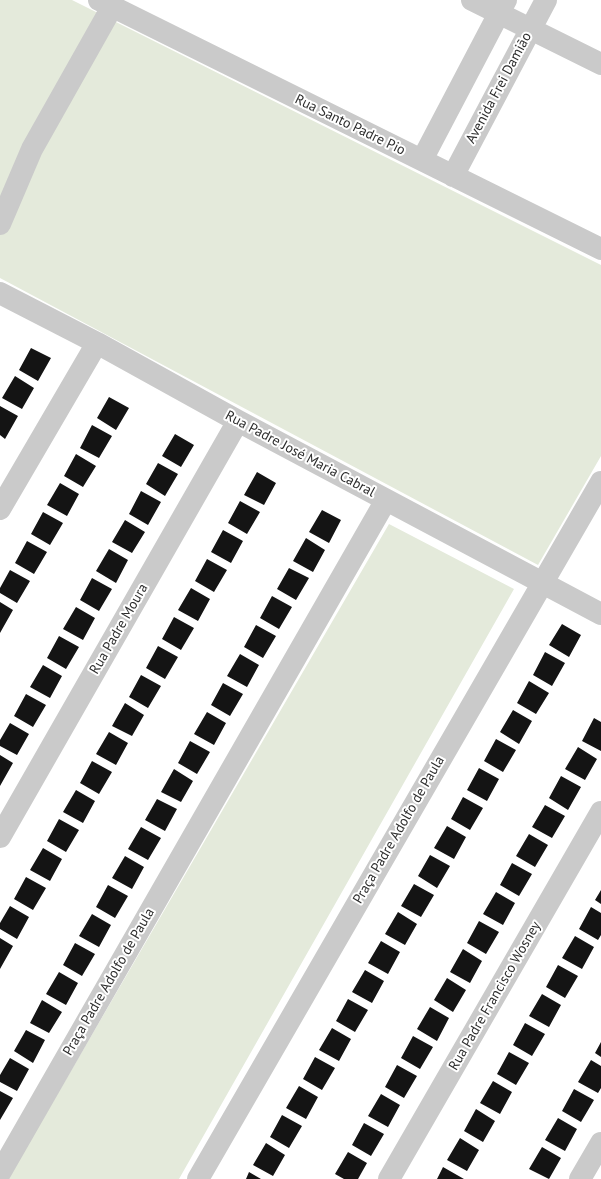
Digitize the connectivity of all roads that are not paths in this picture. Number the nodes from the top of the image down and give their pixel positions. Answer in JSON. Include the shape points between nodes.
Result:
{"nodes":[{"id":1,"x":472,"y":0,"type":"edge"},
{"id":2,"x":546,"y":0,"type":"edge"},
{"id":3,"x":105,"y":3,"type":"edge"},
{"id":4,"x":503,"y":7,"type":"edge"},
{"id":5,"x":531,"y":29,"type":"junction"},
{"id":6,"x":601,"y":64,"type":"edge"},
{"id":7,"x":422,"y":160,"type":"junction"},
{"id":8,"x":453,"y":176,"type":"junction"},
{"id":9,"x":0,"y":224,"type":"edge"},
{"id":10,"x":601,"y":249,"type":"edge"},
{"id":11,"x":0,"y":293,"type":"edge"},
{"id":12,"x":97,"y":343,"type":"junction"},
{"id":13,"x":238,"y":421,"type":"junction"},
{"id":14,"x":601,"y":482,"type":"edge"},
{"id":15,"x":386,"y":500,"type":"junction"},
{"id":16,"x":0,"y":509,"type":"edge"},
{"id":17,"x":543,"y":582,"type":"junction"},
{"id":18,"x":601,"y":614,"type":"edge"},
{"id":19,"x":601,"y":812,"type":"edge"},
{"id":20,"x":0,"y":837,"type":"edge"},
{"id":21,"x":601,"y":1143,"type":"edge"},
{"id":22,"x":0,"y":1173,"type":"edge"},
{"id":23,"x":198,"y":1179,"type":"edge"},
{"id":24,"x":389,"y":1179,"type":"edge"},
{"id":25,"x":580,"y":1179,"type":"edge"}],
"edges":[{"from":1,"to":4,"type":"street"},
{"from":2,"to":5,"type":"street","name":"Avenida Frei Damião"},
{"from":3,"to":7,"type":"street","name":"Rua Santo Padre Pio"},
{"from":3,"to":9,"type":"street","via":[[32,149]]},
{"from":4,"to":5,"type":"street"},
{"from":4,"to":7,"type":"street"},
{"from":5,"to":6,"type":"street"},
{"from":5,"to":8,"type":"street","name":"Avenida Frei Damião"},
{"from":7,"to":8,"type":"street","name":"Rua Santo Padre Pio"},
{"from":8,"to":10,"type":"street","name":"Rua Santo Padre Pio"},
{"from":11,"to":12,"type":"street","name":"Rua Padre José Maria Cabral"},
{"from":12,"to":13,"type":"street","name":"Rua Padre José Maria Cabral"},
{"from":12,"to":16,"type":"street"},
{"from":13,"to":15,"type":"street","name":"Rua Padre José Maria Cabral"},
{"from":13,"to":20,"type":"street","name":"Rua Padre Moura"},
{"from":14,"to":17,"type":"street","name":"Praça Padre Adolfo de Paula"},
{"from":15,"to":17,"type":"street","name":"Rua Padre José Maria Cabral"},
{"from":15,"to":22,"type":"street","name":"Praça Padre Adolfo de Paula"},
{"from":17,"to":18,"type":"street","name":"Rua Padre José Maria Cabral"},
{"from":17,"to":23,"type":"street","name":"Praça Padre Adolfo de Paula"},
{"from":19,"to":24,"type":"street","name":"Rua Padre Francisco Wosney"},
{"from":21,"to":25,"type":"street"}]}
